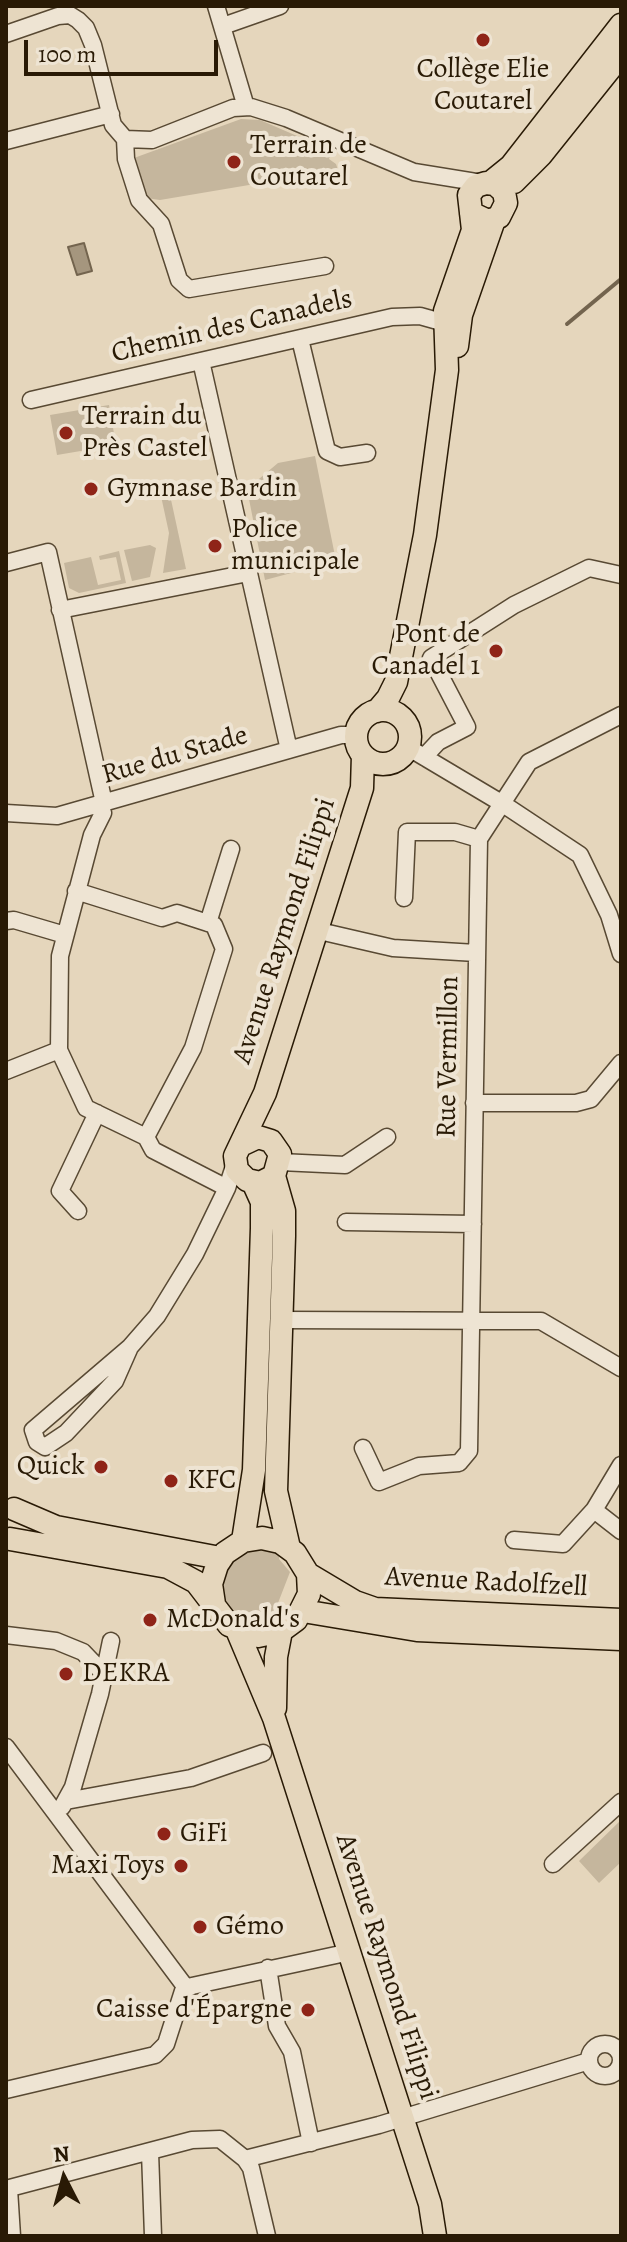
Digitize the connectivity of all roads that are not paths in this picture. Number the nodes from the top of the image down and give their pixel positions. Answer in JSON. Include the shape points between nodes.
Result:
{"nodes":[{"id":1,"x":216,"y":6,"type":"edge"},
{"id":2,"x":280,"y":6,"type":"edge"},
{"id":3,"x":80,"y":14,"type":"edge"},
{"id":4,"x":621,"y":25,"type":"edge"},
{"id":5,"x":223,"y":26,"type":"junction"},
{"id":6,"x":6,"y":34,"type":"edge"},
{"id":7,"x":621,"y":55,"type":"edge"},
{"id":8,"x":246,"y":107,"type":"junction"},
{"id":9,"x":111,"y":114,"type":"junction"},
{"id":10,"x":125,"y":139,"type":"junction"},
{"id":11,"x":6,"y":141,"type":"edge"},
{"id":12,"x":483,"y":195,"type":"junction"},
{"id":13,"x":325,"y":266,"type":"dead end"},
{"id":14,"x":445,"y":323,"type":"junction"},
{"id":15,"x":300,"y":339,"type":"junction"},
{"id":16,"x":201,"y":361,"type":"junction"},
{"id":17,"x":447,"y":370,"type":"junction"},
{"id":18,"x":31,"y":400,"type":"dead end"},
{"id":19,"x":367,"y":453,"type":"dead end"},
{"id":20,"x":6,"y":563,"type":"edge"},
{"id":21,"x":248,"y":573,"type":"junction"},
{"id":22,"x":621,"y":578,"type":"edge"},
{"id":23,"x":60,"y":610,"type":"junction"},
{"id":24,"x":396,"y":682,"type":"junction"},
{"id":25,"x":377,"y":711,"type":"junction"},
{"id":26,"x":621,"y":715,"type":"edge"},
{"id":27,"x":402,"y":717,"type":"junction"},
{"id":28,"x":359,"y":745,"type":"junction"},
{"id":29,"x":289,"y":750,"type":"junction"},
{"id":30,"x":416,"y":753,"type":"junction"},
{"id":31,"x":388,"y":764,"type":"junction"},
{"id":32,"x":362,"y":788,"type":"junction"},
{"id":33,"x":102,"y":804,"type":"junction"},
{"id":34,"x":503,"y":804,"type":"junction"},
{"id":35,"x":9,"y":809,"type":"edge"},
{"id":36,"x":479,"y":839,"type":"junction"},
{"id":37,"x":231,"y":849,"type":"dead end"},
{"id":38,"x":76,"y":891,"type":"junction"},
{"id":39,"x":404,"y":898,"type":"dead end"},
{"id":40,"x":6,"y":921,"type":"edge"},
{"id":41,"x":208,"y":923,"type":"junction"},
{"id":42,"x":315,"y":930,"type":"junction"},
{"id":43,"x":65,"y":935,"type":"junction"},
{"id":44,"x":476,"y":953,"type":"junction"},
{"id":45,"x":621,"y":954,"type":"edge"},
{"id":46,"x":59,"y":1050,"type":"junction"},
{"id":47,"x":621,"y":1063,"type":"edge"},
{"id":48,"x":6,"y":1071,"type":"edge"},
{"id":49,"x":474,"y":1103,"type":"junction"},
{"id":50,"x":97,"y":1113,"type":"junction"},
{"id":51,"x":146,"y":1137,"type":"junction"},
{"id":52,"x":387,"y":1137,"type":"dead end"},
{"id":53,"x":253,"y":1167,"type":"junction"},
{"id":54,"x":78,"y":1211,"type":"dead end"},
{"id":55,"x":346,"y":1222,"type":"dead end"},
{"id":56,"x":473,"y":1224,"type":"junction"},
{"id":57,"x":472,"y":1319,"type":"junction"},
{"id":58,"x":283,"y":1320,"type":"junction"},
{"id":59,"x":130,"y":1347,"type":"junction"},
{"id":60,"x":621,"y":1368,"type":"edge"},
{"id":61,"x":363,"y":1448,"type":"dead end"},
{"id":62,"x":621,"y":1465,"type":"edge"},
{"id":63,"x":10,"y":1500,"type":"edge"},
{"id":64,"x":594,"y":1510,"type":"junction"},
{"id":65,"x":621,"y":1531,"type":"edge"},
{"id":66,"x":514,"y":1540,"type":"dead end"},
{"id":67,"x":243,"y":1541,"type":"junction"},
{"id":68,"x":8,"y":1542,"type":"edge"},
{"id":69,"x":289,"y":1548,"type":"junction"},
{"id":70,"x":220,"y":1558,"type":"junction"},
{"id":71,"x":308,"y":1574,"type":"junction"},
{"id":72,"x":214,"y":1604,"type":"junction"},
{"id":73,"x":303,"y":1611,"type":"junction"},
{"id":74,"x":621,"y":1620,"type":"edge"},
{"id":75,"x":237,"y":1630,"type":"junction"},
{"id":76,"x":281,"y":1631,"type":"junction"},
{"id":77,"x":6,"y":1635,"type":"edge"},
{"id":78,"x":621,"y":1639,"type":"edge"},
{"id":79,"x":111,"y":1641,"type":"dead end"},
{"id":80,"x":104,"y":1674,"type":"junction"},
{"id":81,"x":272,"y":1711,"type":"junction"},
{"id":82,"x":6,"y":1747,"type":"edge"},
{"id":83,"x":263,"y":1753,"type":"junction"},
{"id":84,"x":296,"y":1786,"type":"junction"},
{"id":85,"x":621,"y":1802,"type":"edge"},
{"id":86,"x":60,"y":1807,"type":"junction"},
{"id":87,"x":553,"y":1864,"type":"dead end"},
{"id":88,"x":350,"y":1952,"type":"junction"},
{"id":89,"x":268,"y":1968,"type":"junction"},
{"id":90,"x":187,"y":1989,"type":"junction"},
{"id":91,"x":589,"y":2061,"type":"junction"},
{"id":92,"x":619,"y":2074,"type":"edge"},
{"id":93,"x":6,"y":2090,"type":"edge"},
{"id":94,"x":402,"y":2118,"type":"junction"},
{"id":95,"x":311,"y":2143,"type":"junction"},
{"id":96,"x":150,"y":2152,"type":"junction"},
{"id":97,"x":245,"y":2159,"type":"junction"},
{"id":98,"x":8,"y":2189,"type":"edge"},
{"id":99,"x":8,"y":2210,"type":"edge"},
{"id":100,"x":12,"y":2236,"type":"edge"},
{"id":101,"x":153,"y":2236,"type":"edge"},
{"id":102,"x":267,"y":2236,"type":"edge"},
{"id":103,"x":435,"y":2236,"type":"edge"}],
"edges":[{"from":1,"to":5,"type":"street"},
{"from":2,"to":5,"type":"street"},
{"from":3,"to":6,"type":"street"},
{"from":3,"to":9,"type":"street"},
{"from":4,"to":12,"type":"main road"},
{"from":5,"to":8,"type":"street"},
{"from":7,"to":12,"type":"main road","via":[[541,155]]},
{"from":8,"to":10,"type":"street","via":[[152,140]]},
{"from":8,"to":12,"type":"street"},
{"from":9,"to":10,"type":"street"},
{"from":9,"to":11,"type":"street"},
{"from":10,"to":13,"type":"street","via":[[139,200],[161,224],[179,280],[189,289]]},
{"from":12,"to":14,"type":"main road","via":[[450,291]]},
{"from":12,"to":17,"type":"main road","via":[[481,220],[494,220]]},
{"from":14,"to":15,"type":"street","name":"Chemin des Canadels","via":[[420,316],[392,317]]},
{"from":14,"to":17,"type":"main road"},
{"from":15,"to":16,"type":"street","name":"Chemin des Canadels"},
{"from":15,"to":19,"type":"street","via":[[327,451],[340,457]]},
{"from":16,"to":18,"type":"street","name":"Chemin des Canadels"},
{"from":16,"to":21,"type":"street"},
{"from":17,"to":24,"type":"main road","via":[[425,535]]},
{"from":20,"to":23,"type":"street","via":[[48,552]]},
{"from":21,"to":23,"type":"street"},
{"from":21,"to":29,"type":"street"},
{"from":22,"to":30,"type":"street","via":[[589,568],[514,605],[431,658],[467,727]]},
{"from":23,"to":33,"type":"street"},
{"from":24,"to":25,"type":"main road"},
{"from":24,"to":27,"type":"main road"},
{"from":25,"to":27,"type":"main road"},
{"from":25,"to":28,"type":"main road","via":[[363,719]]},
{"from":26,"to":34,"type":"street","via":[[529,762]]},
{"from":27,"to":30,"type":"main road"},
{"from":28,"to":29,"type":"street","name":"Rue du Stade"},
{"from":28,"to":31,"type":"main road","via":[[370,761]]},
{"from":28,"to":32,"type":"main road","name":"Avenue Raymond Filippi"},
{"from":29,"to":33,"type":"street","name":"Rue du Stade"},
{"from":30,"to":31,"type":"main road"},
{"from":30,"to":34,"type":"street"},
{"from":31,"to":32,"type":"main road","name":"Avenue Raymond Filippi"},
{"from":32,"to":42,"type":"main road","name":"Avenue Raymond Filippi"},
{"from":33,"to":35,"type":"street","name":"Rue du Stade","via":[[57,816]]},
{"from":33,"to":38,"type":"street"},
{"from":34,"to":36,"type":"street"},
{"from":34,"to":45,"type":"street","via":[[580,855]]},
{"from":36,"to":39,"type":"street","via":[[455,832],[407,832]]},
{"from":36,"to":44,"type":"street","name":"Rue Vermillon"},
{"from":37,"to":41,"type":"street"},
{"from":38,"to":41,"type":"street","via":[[162,918],[177,913]]},
{"from":38,"to":43,"type":"street"},
{"from":40,"to":43,"type":"street"},
{"from":41,"to":51,"type":"street","via":[[214,925],[224,949],[193,1048]]},
{"from":42,"to":44,"type":"street","via":[[393,948]]},
{"from":42,"to":53,"type":"main road","name":"Avenue Raymond Filippi","via":[[265,1093]]},
{"from":43,"to":46,"type":"street"},
{"from":44,"to":49,"type":"street","name":"Rue Vermillon"},
{"from":46,"to":48,"type":"street"},
{"from":46,"to":50,"type":"street","via":[[86,1108]]},
{"from":47,"to":49,"type":"street","via":[[591,1099]]},
{"from":49,"to":56,"type":"street","name":"Rue Vermillon"},
{"from":50,"to":51,"type":"street"},
{"from":50,"to":54,"type":"street","via":[[60,1191]]},
{"from":51,"to":53,"type":"street","via":[[153,1150]]},
{"from":52,"to":53,"type":"street","via":[[345,1165]]},
{"from":53,"to":58,"type":"main road","name":"Avenue Raymond Filippi","via":[[284,1211]]},
{"from":53,"to":59,"type":"street","via":[[157,1316]]},
{"from":53,"to":67,"type":"main road","name":"Avenue Raymond Filippi","via":[[262,1228],[254,1470]]},
{"from":55,"to":56,"type":"street"},
{"from":56,"to":57,"type":"street","name":"Rue Vermillon"},
{"from":57,"to":58,"type":"street"},
{"from":57,"to":60,"type":"street","via":[[541,1321]]},
{"from":57,"to":61,"type":"street","name":"Rue Vermillon","via":[[469,1451],[459,1463],[419,1466],[379,1482]]},
{"from":58,"to":69,"type":"main road","name":"Avenue Raymond Filippi","via":[[276,1491]]},
{"from":59,"to":59,"type":"street","via":[[33,1430],[37,1442],[45,1447],[66,1433],[115,1381]]},
{"from":62,"to":64,"type":"street"},
{"from":63,"to":68,"type":"main road"},
{"from":63,"to":70,"type":"main road","via":[[56,1527]]},
{"from":64,"to":65,"type":"street"},
{"from":64,"to":66,"type":"street","via":[[563,1544]]},
{"from":67,"to":69,"type":"main road","via":[[269,1539]]},
{"from":67,"to":70,"type":"main road"},
{"from":68,"to":72,"type":"main road","via":[[168,1567],[196,1582]]},
{"from":69,"to":71,"type":"main road"},
{"from":70,"to":72,"type":"main road","via":[[211,1584]]},
{"from":71,"to":73,"type":"main road"},
{"from":71,"to":74,"type":"main road","name":"Avenue Radolfzell","via":[[375,1609]]},
{"from":72,"to":75,"type":"main road"},
{"from":73,"to":76,"type":"main road"},
{"from":73,"to":78,"type":"main road","name":"Avenue Radolfzell","via":[[417,1630]]},
{"from":75,"to":76,"type":"main road","via":[[258,1636]]},
{"from":75,"to":81,"type":"main road","name":"Avenue Raymond Filippi"},
{"from":76,"to":81,"type":"main road","name":"Avenue Raymond Filippi"},
{"from":77,"to":80,"type":"street","via":[[69,1646],[83,1652]]},
{"from":79,"to":80,"type":"street"},
{"from":80,"to":86,"type":"street"},
{"from":81,"to":83,"type":"street","via":[[264,1717],[270,1743]]},
{"from":81,"to":84,"type":"main road","name":"Avenue Raymond Filippi"},
{"from":82,"to":86,"type":"street"},
{"from":83,"to":84,"type":"street","via":[[277,1759],[282,1777]]},
{"from":83,"to":86,"type":"street","via":[[191,1778]]},
{"from":84,"to":88,"type":"main road","name":"Avenue Raymond Filippi"},
{"from":85,"to":87,"type":"street"},
{"from":86,"to":90,"type":"street"},
{"from":88,"to":89,"type":"street"},
{"from":88,"to":94,"type":"main road","name":"Avenue Raymond Filippi"},
{"from":89,"to":90,"type":"street"},
{"from":89,"to":95,"type":"street","via":[[277,2026],[292,2052]]},
{"from":90,"to":93,"type":"street","via":[[176,2006],[166,2044],[155,2055]]},
{"from":91,"to":92,"type":"street","via":[[597,2074]]},
{"from":91,"to":92,"type":"street","via":[[599,2046],[613,2047],[621,2059]]},
{"from":91,"to":94,"type":"street"},
{"from":94,"to":95,"type":"street"},
{"from":94,"to":103,"type":"main road","name":"Avenue Raymond Filippi"},
{"from":95,"to":97,"type":"street"},
{"from":96,"to":97,"type":"street","via":[[220,2139]]},
{"from":96,"to":98,"type":"street"},
{"from":96,"to":101,"type":"street"},
{"from":97,"to":102,"type":"street","via":[[259,2192]]},
{"from":98,"to":99,"type":"street"},
{"from":99,"to":100,"type":"street"}]}
